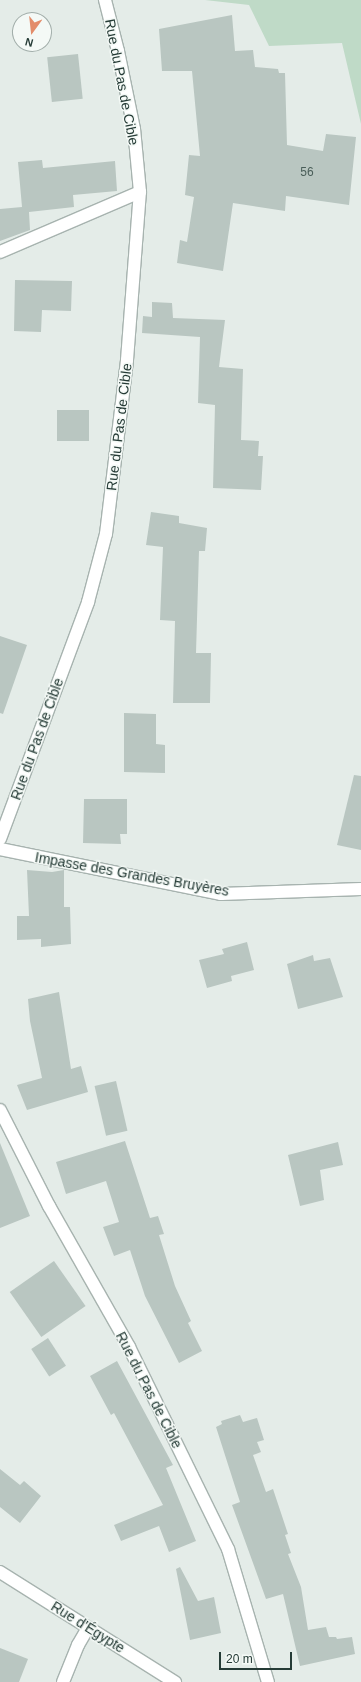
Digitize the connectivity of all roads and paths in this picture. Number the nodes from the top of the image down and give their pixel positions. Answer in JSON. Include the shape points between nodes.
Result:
{"nodes":[{"id":1,"x":105,"y":0,"type":"edge"},
{"id":2,"x":140,"y":192,"type":"junction"},
{"id":3,"x":0,"y":252,"type":"edge"},
{"id":4,"x":0,"y":840,"type":"edge"},
{"id":5,"x":0,"y":849,"type":"edge"},
{"id":6,"x":361,"y":889,"type":"edge"},
{"id":7,"x":0,"y":1110,"type":"edge"},
{"id":8,"x":0,"y":1572,"type":"edge"},
{"id":9,"x":88,"y":1628,"type":"junction"},
{"id":10,"x":63,"y":1682,"type":"edge"},
{"id":11,"x":175,"y":1682,"type":"edge"},
{"id":12,"x":268,"y":1682,"type":"edge"}],
"edges":[{"from":1,"to":2,"type":"street","name":"Rue du Pas de Cible","via":[[134,129]]},
{"from":2,"to":3,"type":"street"},
{"from":2,"to":4,"type":"street","name":"Rue du Pas de Cible","via":[[127,360],[106,534],[88,602]]},
{"from":5,"to":6,"type":"street","name":"Impasse des Grandes Bruyères","via":[[221,894]]},
{"from":7,"to":12,"type":"street","name":"Rue du Pas de Cible","via":[[49,1206],[129,1347],[228,1549]]},
{"from":8,"to":9,"type":"street","name":"Rue d'Égypte"},
{"from":9,"to":10,"type":"street"},
{"from":9,"to":11,"type":"street","name":"Rue d'Égypte"}]}
